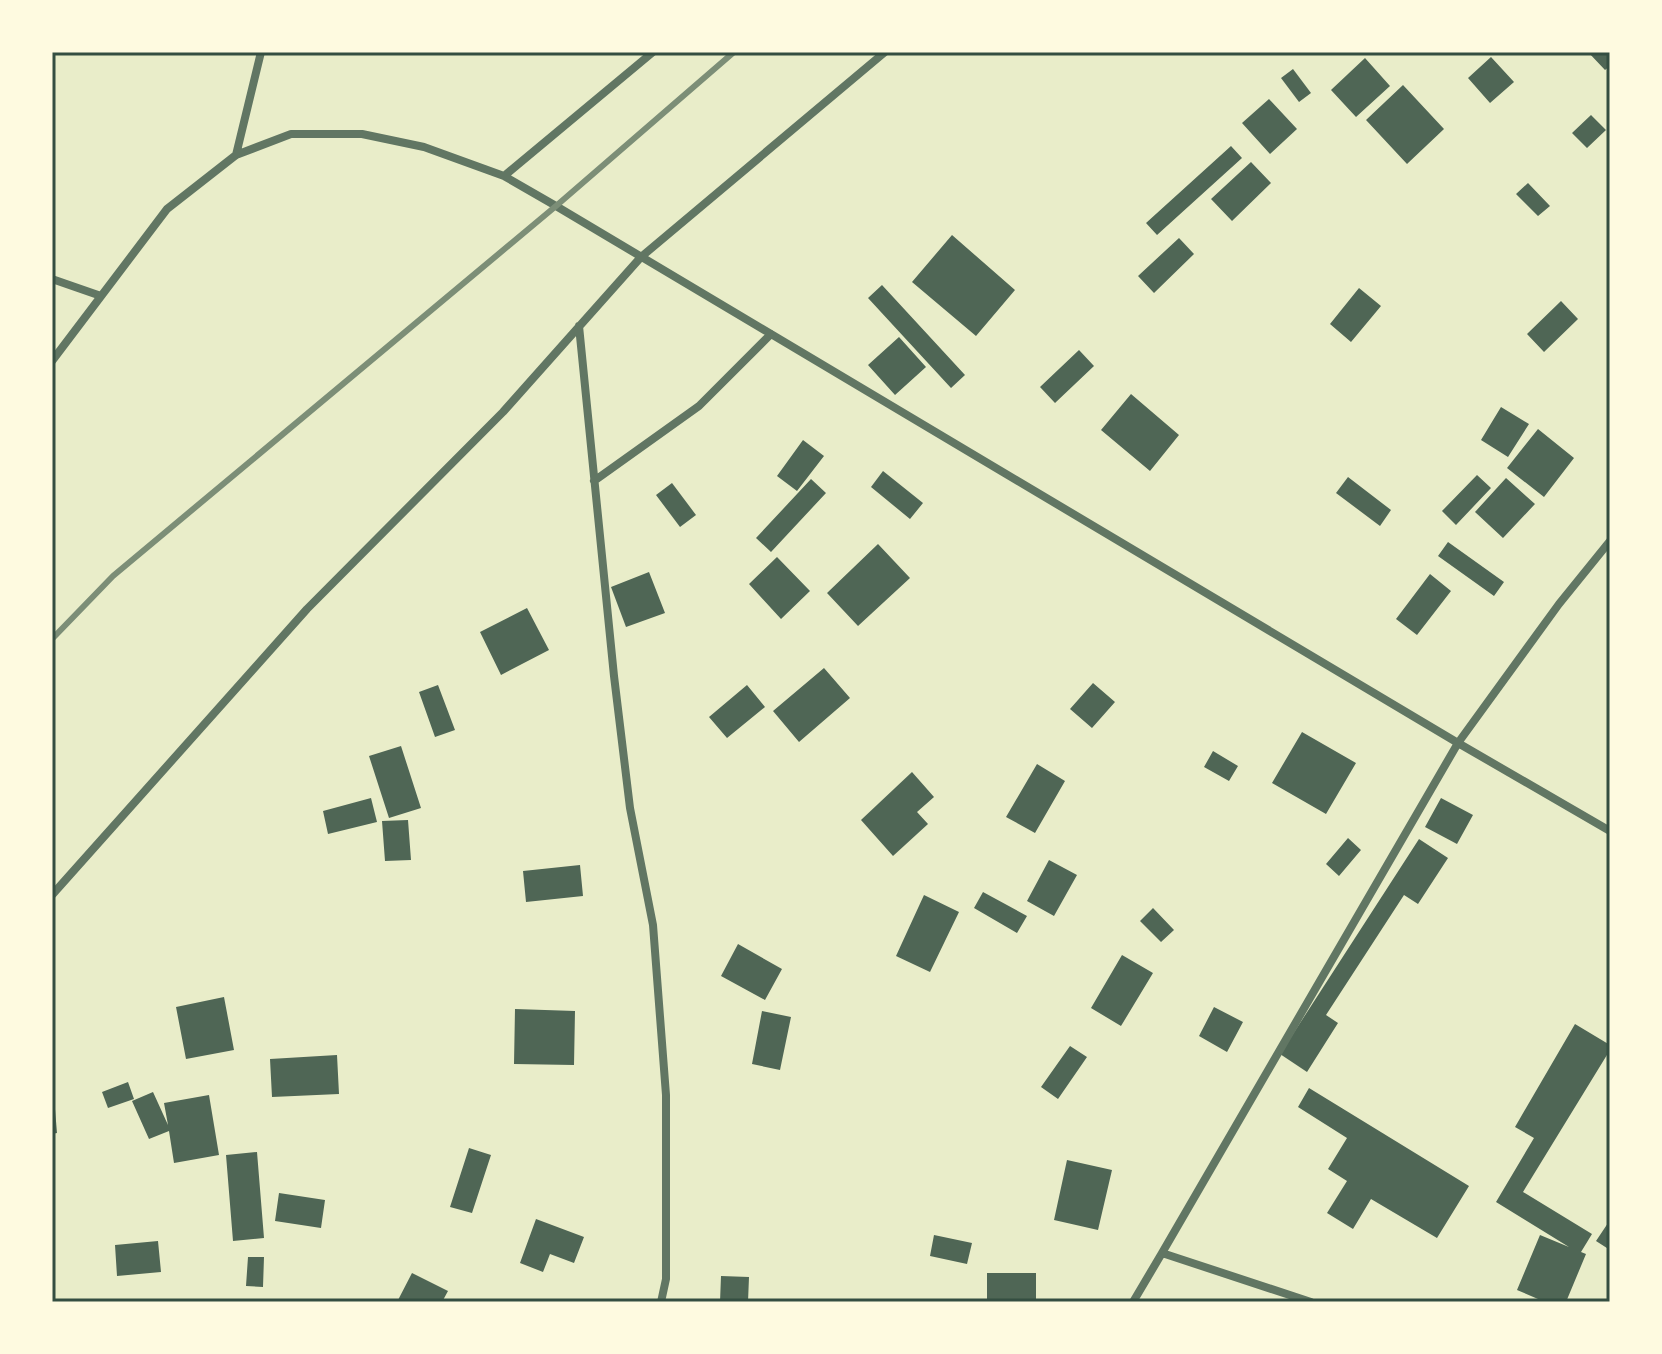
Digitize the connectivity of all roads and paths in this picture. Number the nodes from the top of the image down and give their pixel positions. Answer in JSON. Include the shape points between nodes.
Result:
{"nodes":[{"id":1,"x":261,"y":52,"type":"edge"},
{"id":2,"x":653,"y":52,"type":"edge"},
{"id":3,"x":885,"y":52,"type":"edge"},
{"id":4,"x":236,"y":155,"type":"junction"},
{"id":5,"x":504,"y":176,"type":"junction"},
{"id":6,"x":641,"y":257,"type":"junction"},
{"id":7,"x":52,"y":279,"type":"edge"},
{"id":8,"x":101,"y":296,"type":"junction"},
{"id":9,"x":579,"y":326,"type":"junction"},
{"id":10,"x":771,"y":334,"type":"junction"},
{"id":11,"x":52,"y":361,"type":"edge"},
{"id":12,"x":594,"y":481,"type":"junction"},
{"id":13,"x":1610,"y":541,"type":"edge"},
{"id":14,"x":1458,"y":743,"type":"junction"},
{"id":15,"x":1610,"y":831,"type":"edge"},
{"id":16,"x":52,"y":895,"type":"edge"},
{"id":17,"x":1162,"y":1253,"type":"junction"},
{"id":18,"x":661,"y":1302,"type":"edge"},
{"id":19,"x":1133,"y":1302,"type":"edge"},
{"id":20,"x":1311,"y":1302,"type":"edge"}],
"edges":[{"from":1,"to":4,"type":"street"},
{"from":2,"to":5,"type":"street"},
{"from":3,"to":6,"type":"street"},
{"from":4,"to":5,"type":"street","via":[[291,134],[362,134],[424,147]]},
{"from":4,"to":8,"type":"street","via":[[167,209]]},
{"from":5,"to":6,"type":"street"},
{"from":6,"to":9,"type":"street"},
{"from":6,"to":10,"type":"street"},
{"from":7,"to":8,"type":"street"},
{"from":8,"to":11,"type":"street"},
{"from":9,"to":12,"type":"street"},
{"from":9,"to":16,"type":"street","via":[[503,412],[307,609]]},
{"from":10,"to":12,"type":"street","via":[[699,406]]},
{"from":10,"to":14,"type":"street"},
{"from":12,"to":18,"type":"street","via":[[630,808],[653,925],[666,1095],[666,1279]]},
{"from":13,"to":14,"type":"street"},
{"from":14,"to":15,"type":"street"},
{"from":14,"to":17,"type":"street"},
{"from":17,"to":19,"type":"street"},
{"from":17,"to":20,"type":"street"}]}
